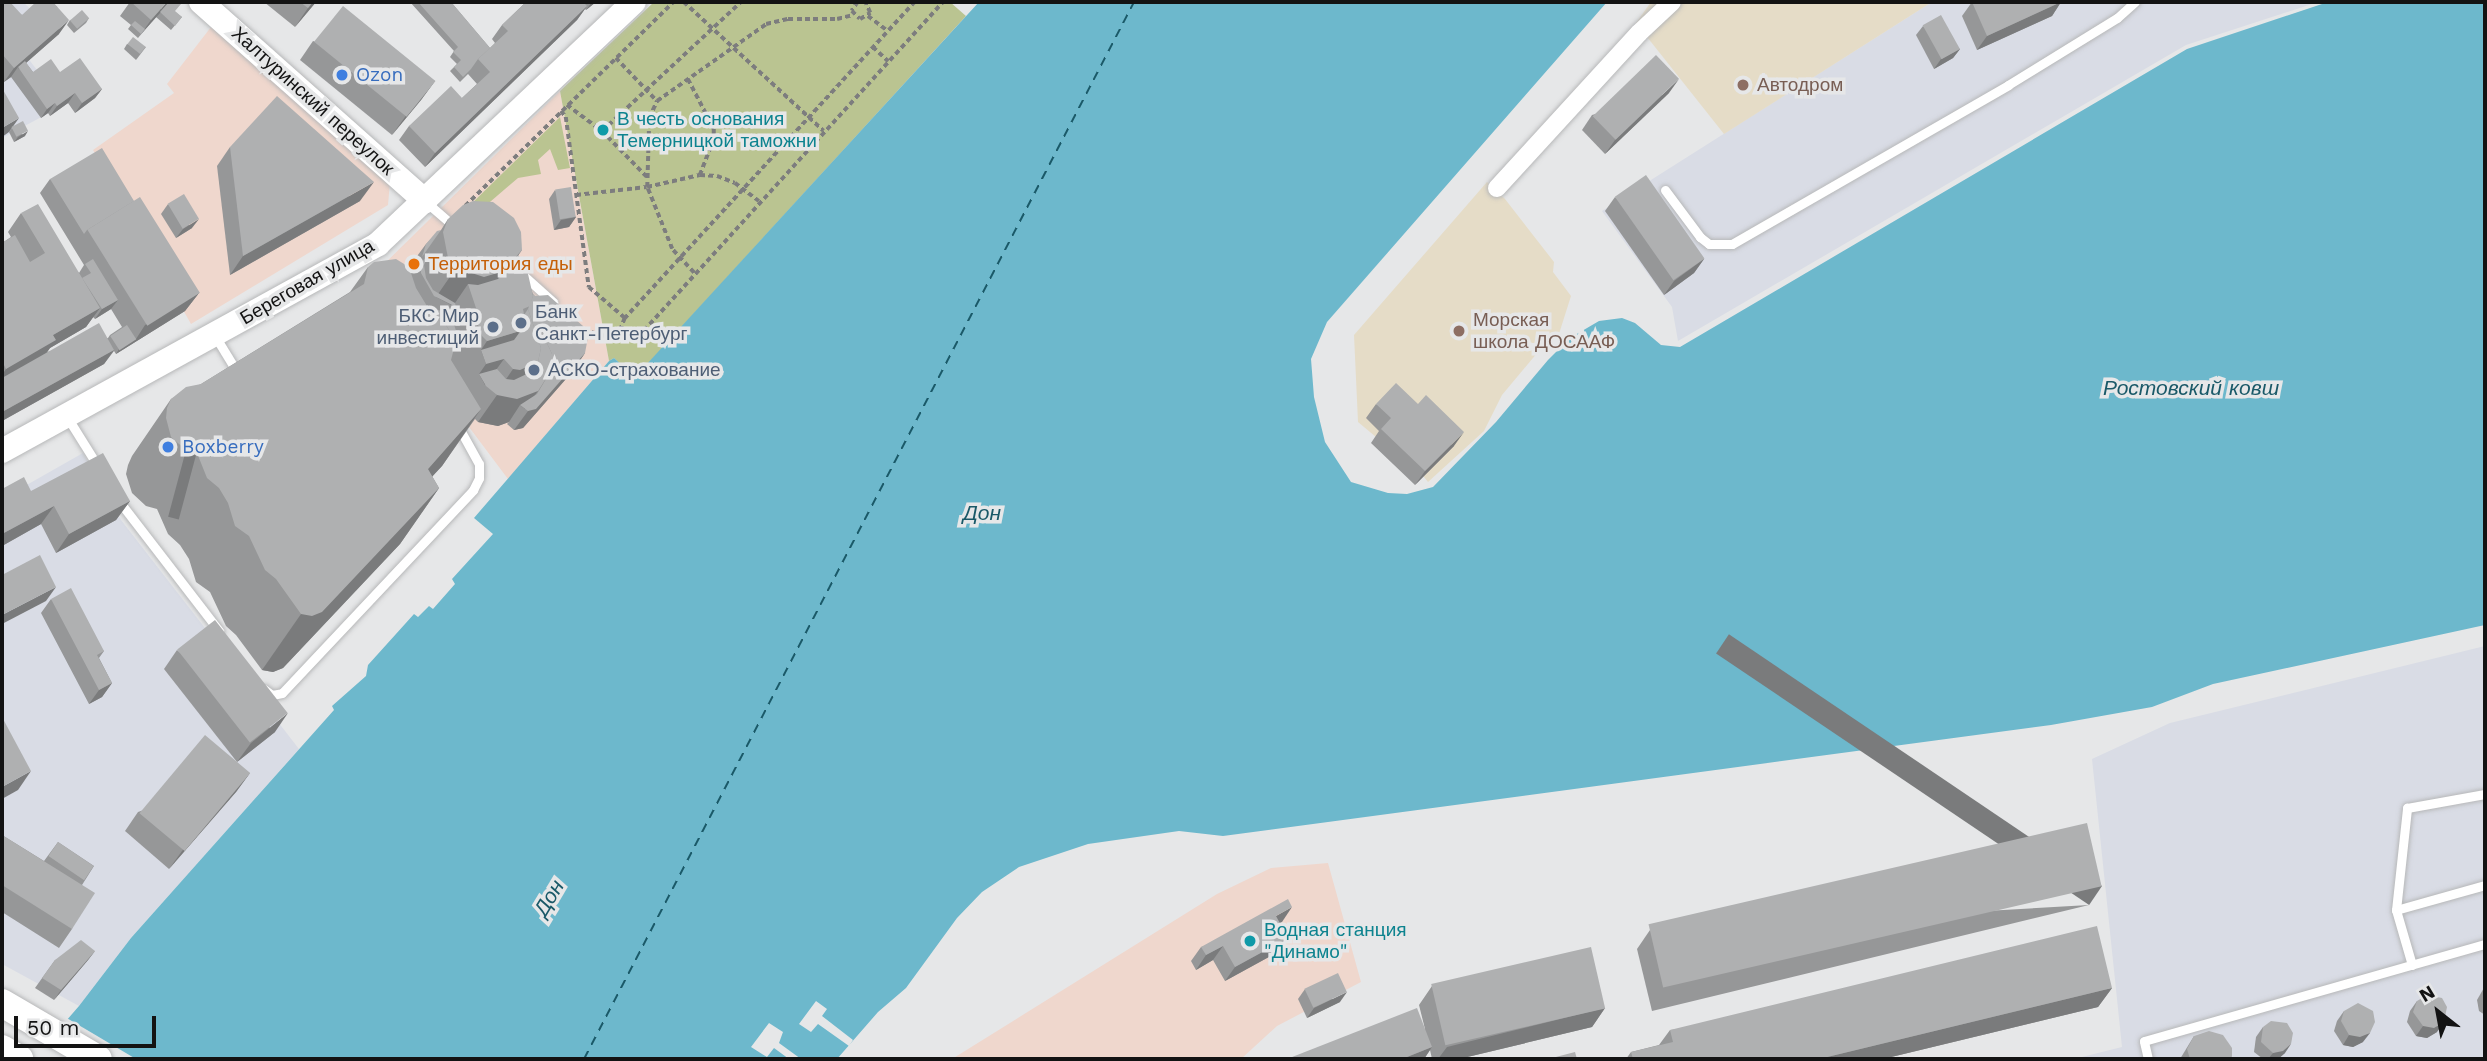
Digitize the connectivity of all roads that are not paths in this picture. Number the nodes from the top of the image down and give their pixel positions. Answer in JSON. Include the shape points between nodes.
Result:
{"nodes":[{"id":1,"x":201,"y":2,"type":"edge"},
{"id":2,"x":634,"y":2,"type":"edge"},
{"id":3,"x":1672,"y":2,"type":"edge"},
{"id":4,"x":2135,"y":2,"type":"edge"},
{"id":5,"x":1497,"y":188,"type":"dead end"},
{"id":6,"x":1665,"y":190,"type":"dead end"},
{"id":7,"x":425,"y":201,"type":"junction"},
{"id":8,"x":461,"y":232,"type":"edge"},
{"id":9,"x":516,"y":269,"type":"edge"},
{"id":10,"x":583,"y":330,"type":"edge"},
{"id":11,"x":214,"y":335,"type":"junction"},
{"id":12,"x":242,"y":379,"type":"edge"},
{"id":13,"x":66,"y":416,"type":"junction"},
{"id":14,"x":453,"y":417,"type":"edge"},
{"id":15,"x":2,"y":451,"type":"edge"},
{"id":16,"x":107,"y":481,"type":"edge"},
{"id":17,"x":113,"y":492,"type":"edge"},
{"id":18,"x":226,"y":640,"type":"edge"},
{"id":19,"x":258,"y":683,"type":"edge"},
{"id":20,"x":2485,"y":794,"type":"edge"},
{"id":21,"x":2485,"y":885,"type":"edge"},
{"id":22,"x":2396,"y":910,"type":"junction"},
{"id":23,"x":2485,"y":944,"type":"edge"},
{"id":24,"x":2412,"y":965,"type":"junction"},
{"id":25,"x":2,"y":1003,"type":"edge"},
{"id":26,"x":2,"y":1049,"type":"edge"},
{"id":27,"x":19,"y":1059,"type":"edge"},
{"id":28,"x":98,"y":1059,"type":"edge"},
{"id":29,"x":2148,"y":1059,"type":"edge"}],
"edges":[{"from":1,"to":7,"type":"main road","name":"Халтуринский переулок"},
{"from":2,"to":7,"type":"main road","name":"Береговая улица"},
{"from":3,"to":5,"type":"street"},
{"from":4,"to":6,"type":"lane","via":[[2117,18],[2008,85],[1732,244],[1709,244]]},
{"from":7,"to":8,"type":"lane"},
{"from":7,"to":11,"type":"main road","name":"Береговая улица","via":[[358,263]]},
{"from":9,"to":10,"type":"lane"},
{"from":11,"to":12,"type":"lane"},
{"from":11,"to":13,"type":"main road","name":"Береговая улица"},
{"from":13,"to":15,"type":"main road","name":"Береговая улица"},
{"from":13,"to":16,"type":"lane"},
{"from":14,"to":19,"type":"lane","via":[[480,464],[473,490],[282,693],[267,693]]},
{"from":17,"to":18,"type":"lane"},
{"from":20,"to":22,"type":"lane","via":[[2407,808]]},
{"from":21,"to":22,"type":"lane"},
{"from":22,"to":24,"type":"lane"},
{"from":23,"to":24,"type":"lane"},
{"from":24,"to":29,"type":"lane","via":[[2144,1041]]},
{"from":25,"to":28,"type":"main road"},
{"from":26,"to":27,"type":"main road"}]}
